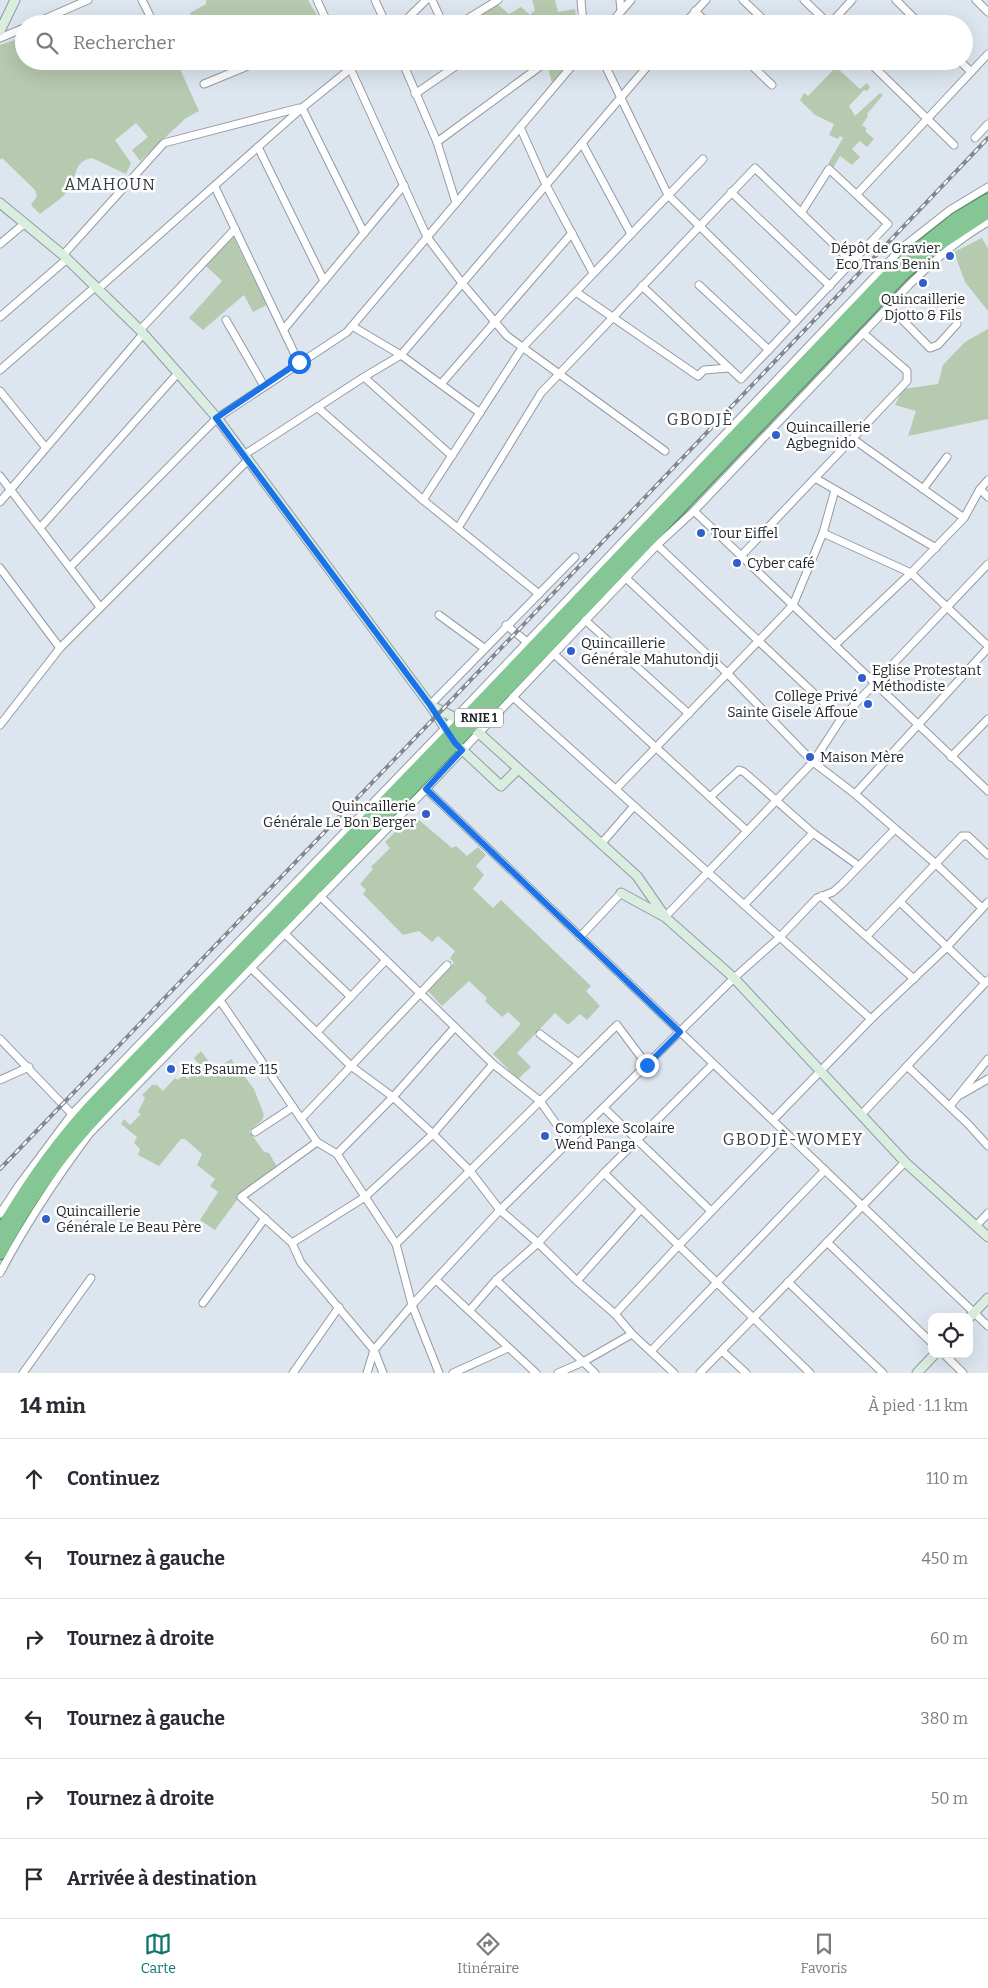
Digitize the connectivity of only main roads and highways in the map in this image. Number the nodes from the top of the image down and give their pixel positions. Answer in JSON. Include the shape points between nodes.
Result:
{"nodes":[{"id":1,"x":988,"y":200,"type":"edge"},
{"id":2,"x":988,"y":212,"type":"edge"},
{"id":3,"x":467,"y":725,"type":"junction"},
{"id":4,"x":453,"y":739,"type":"junction"},
{"id":5,"x":0,"y":1233,"type":"edge"},
{"id":6,"x":0,"y":1253,"type":"edge"}],
"edges":[{"from":1,"to":3,"type":"highway","number":"RNIE 1","via":[[956,219],[897,266]]},
{"from":2,"to":3,"type":"highway","number":"RNIE 1","via":[[934,247],[904,273]]},
{"from":3,"to":4,"type":"highway","number":"RNIE 1"},
{"from":4,"to":5,"type":"highway","number":"RNIE 1","via":[[76,1122],[35,1177]]},
{"from":4,"to":6,"type":"highway","number":"RNIE 1","via":[[84,1128],[39,1189]]}]}
